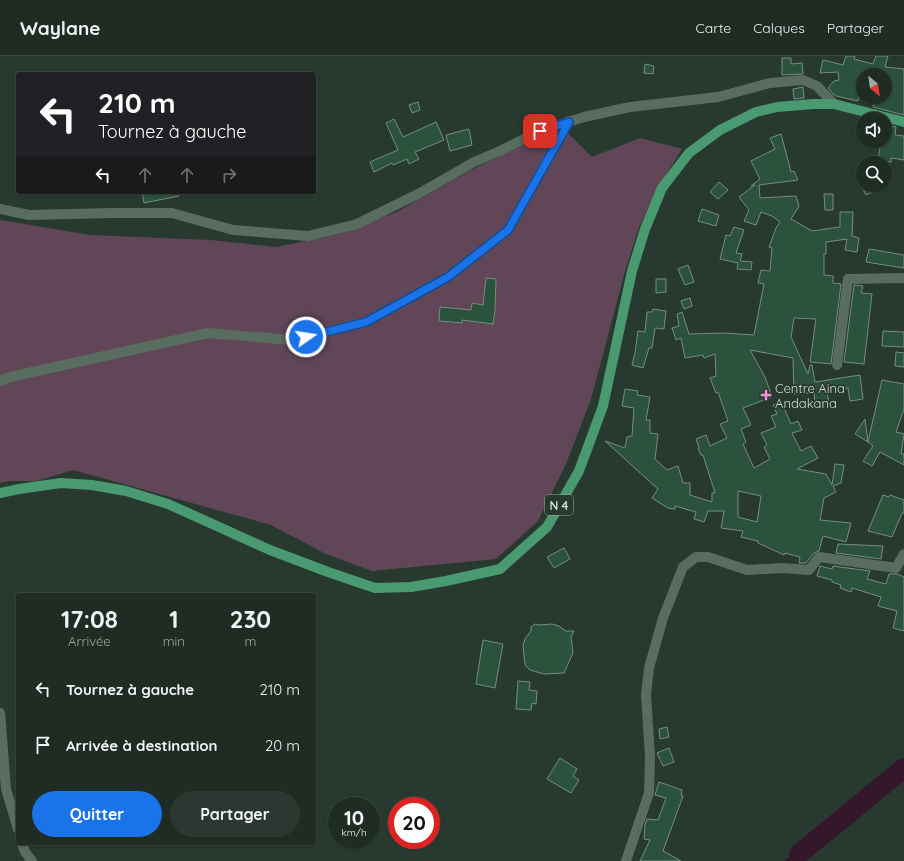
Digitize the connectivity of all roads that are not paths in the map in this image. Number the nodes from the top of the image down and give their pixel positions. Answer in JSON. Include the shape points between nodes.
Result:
{"nodes":[{"id":1,"x":834,"y":104,"type":"junction"},
{"id":2,"x":569,"y":122,"type":"junction"},
{"id":3,"x":904,"y":122,"type":"edge"},
{"id":4,"x":0,"y":210,"type":"edge"},
{"id":5,"x":904,"y":278,"type":"edge"},
{"id":6,"x":837,"y":365,"type":"dead end"},
{"id":7,"x":0,"y":381,"type":"edge"},
{"id":8,"x":0,"y":493,"type":"edge"},
{"id":9,"x":904,"y":554,"type":"edge"},
{"id":10,"x":0,"y":712,"type":"edge"},
{"id":11,"x":16,"y":823,"type":"edge"},
{"id":12,"x":23,"y":845,"type":"edge"},
{"id":13,"x":32,"y":861,"type":"edge"},
{"id":14,"x":626,"y":861,"type":"edge"}],
"edges":[{"from":1,"to":2,"type":"street","via":[[817,86],[803,80],[770,83],[718,97],[630,107]]},
{"from":1,"to":3,"type":"main road","number":"N 4"},
{"from":1,"to":8,"type":"main road","number":"N 4","via":[[777,107],[756,112],[720,130],[689,153],[679,164],[662,188],[645,229],[632,271],[603,406],[578,471],[547,527],[500,569],[411,587],[375,588],[270,550],[168,504],[126,491],[61,483]]},
{"from":2,"to":4,"type":"street","via":[[540,131],[474,162],[420,193],[357,224],[308,236],[233,230],[172,213],[29,215]]},
{"from":2,"to":7,"type":"street","via":[[508,230],[448,277],[366,322],[292,340],[208,333]]},
{"from":5,"to":6,"type":"street","via":[[848,279]]},
{"from":9,"to":14,"type":"street","via":[[896,568],[819,557],[809,570],[747,570],[708,557],[696,557],[683,567],[663,618],[649,668],[646,695],[650,757],[649,793]]},
{"from":10,"to":11,"type":"street","via":[[6,789]]},
{"from":12,"to":13,"type":"street"}]}
